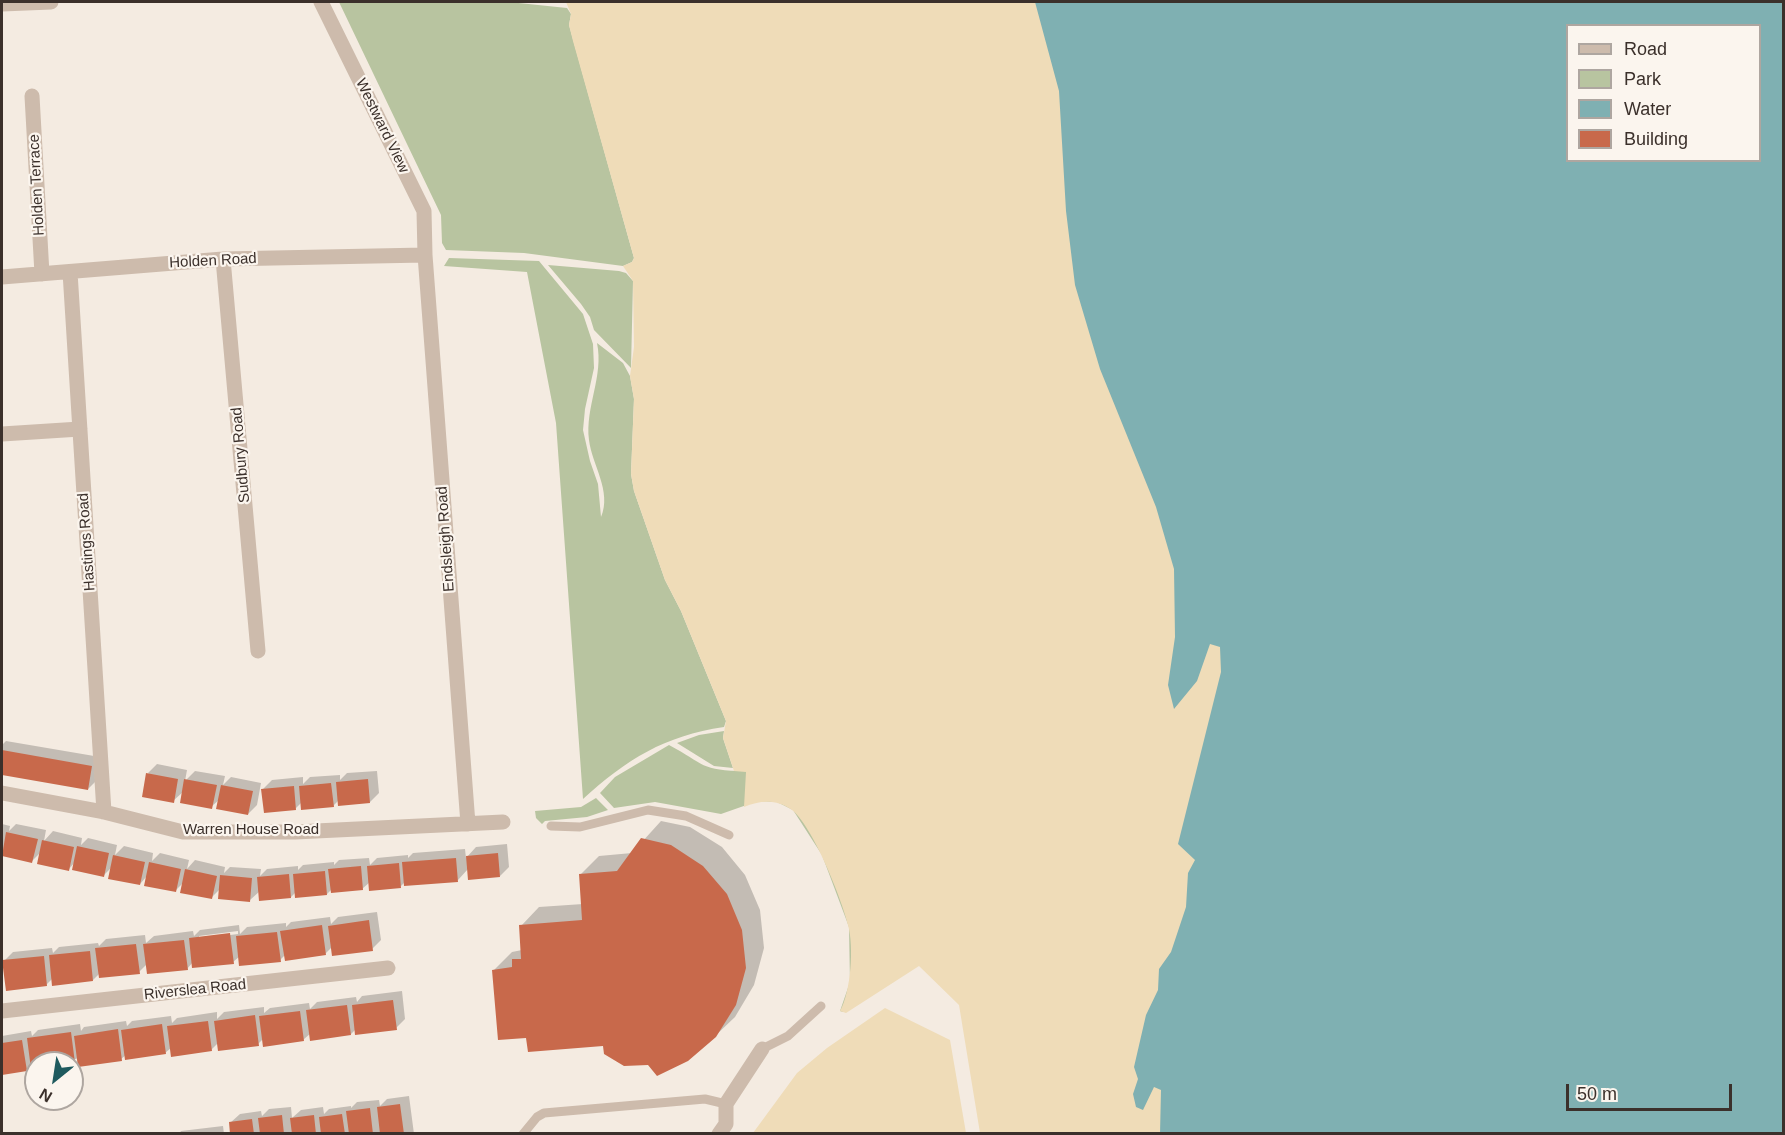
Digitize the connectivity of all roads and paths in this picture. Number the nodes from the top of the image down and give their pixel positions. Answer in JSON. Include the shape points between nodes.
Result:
{"nodes":[{"id":1,"x":51,"y":2,"type":"edge"},
{"id":2,"x":321,"y":2,"type":"edge"},
{"id":3,"x":2,"y":4,"type":"edge"},
{"id":4,"x":32,"y":96,"type":"dead end"},
{"id":5,"x":425,"y":255,"type":"junction"},
{"id":6,"x":223,"y":259,"type":"junction"},
{"id":7,"x":70,"y":272,"type":"junction"},
{"id":8,"x":42,"y":274,"type":"junction"},
{"id":9,"x":2,"y":278,"type":"edge"},
{"id":10,"x":80,"y":429,"type":"junction"},
{"id":11,"x":2,"y":434,"type":"edge"},
{"id":12,"x":258,"y":651,"type":"dead end"},
{"id":13,"x":2,"y":793,"type":"edge"},
{"id":14,"x":104,"y":812,"type":"junction"},
{"id":15,"x":503,"y":822,"type":"dead end"},
{"id":16,"x":468,"y":824,"type":"junction"},
{"id":17,"x":551,"y":826,"type":"dead end"},
{"id":18,"x":729,"y":835,"type":"dead end"},
{"id":19,"x":388,"y":968,"type":"dead end"},
{"id":20,"x":821,"y":1006,"type":"dead end"},
{"id":21,"x":2,"y":1011,"type":"edge"},
{"id":22,"x":762,"y":1049,"type":"joint"},
{"id":23,"x":726,"y":1104,"type":"junction"},
{"id":24,"x":523,"y":1134,"type":"edge"},
{"id":25,"x":719,"y":1134,"type":"edge"}],
"edges":[{"from":1,"to":3,"type":"street"},
{"from":2,"to":5,"type":"street","name":"Westward View","via":[[424,211]]},
{"from":4,"to":8,"type":"street","name":"Holden Terrace"},
{"from":5,"to":6,"type":"street","name":"Holden Road"},
{"from":5,"to":16,"type":"street","name":"Endsleigh Road"},
{"from":6,"to":7,"type":"street","name":"Holden Road"},
{"from":6,"to":12,"type":"street","name":"Sudbury Road"},
{"from":7,"to":8,"type":"street","name":"Holden Road"},
{"from":7,"to":10,"type":"street","name":"Hastings Road"},
{"from":8,"to":9,"type":"street","name":"Holden Road"},
{"from":10,"to":11,"type":"street"},
{"from":10,"to":14,"type":"street","name":"Hastings Road"},
{"from":13,"to":14,"type":"street","name":"Warren House Road"},
{"from":14,"to":16,"type":"street","name":"Warren House Road","via":[[183,832],[295,832]]},
{"from":15,"to":16,"type":"street","name":"Warren House Road"},
{"from":17,"to":18,"type":"lane","via":[[580,827],[648,810],[687,816]]},
{"from":19,"to":21,"type":"street","name":"Riverslea Road"},
{"from":20,"to":22,"type":"lane","via":[[788,1036]]},
{"from":22,"to":23,"type":"street"},
{"from":23,"to":24,"type":"lane","via":[[705,1099],[544,1113]]},
{"from":23,"to":25,"type":"street","via":[[726,1124]]}]}
